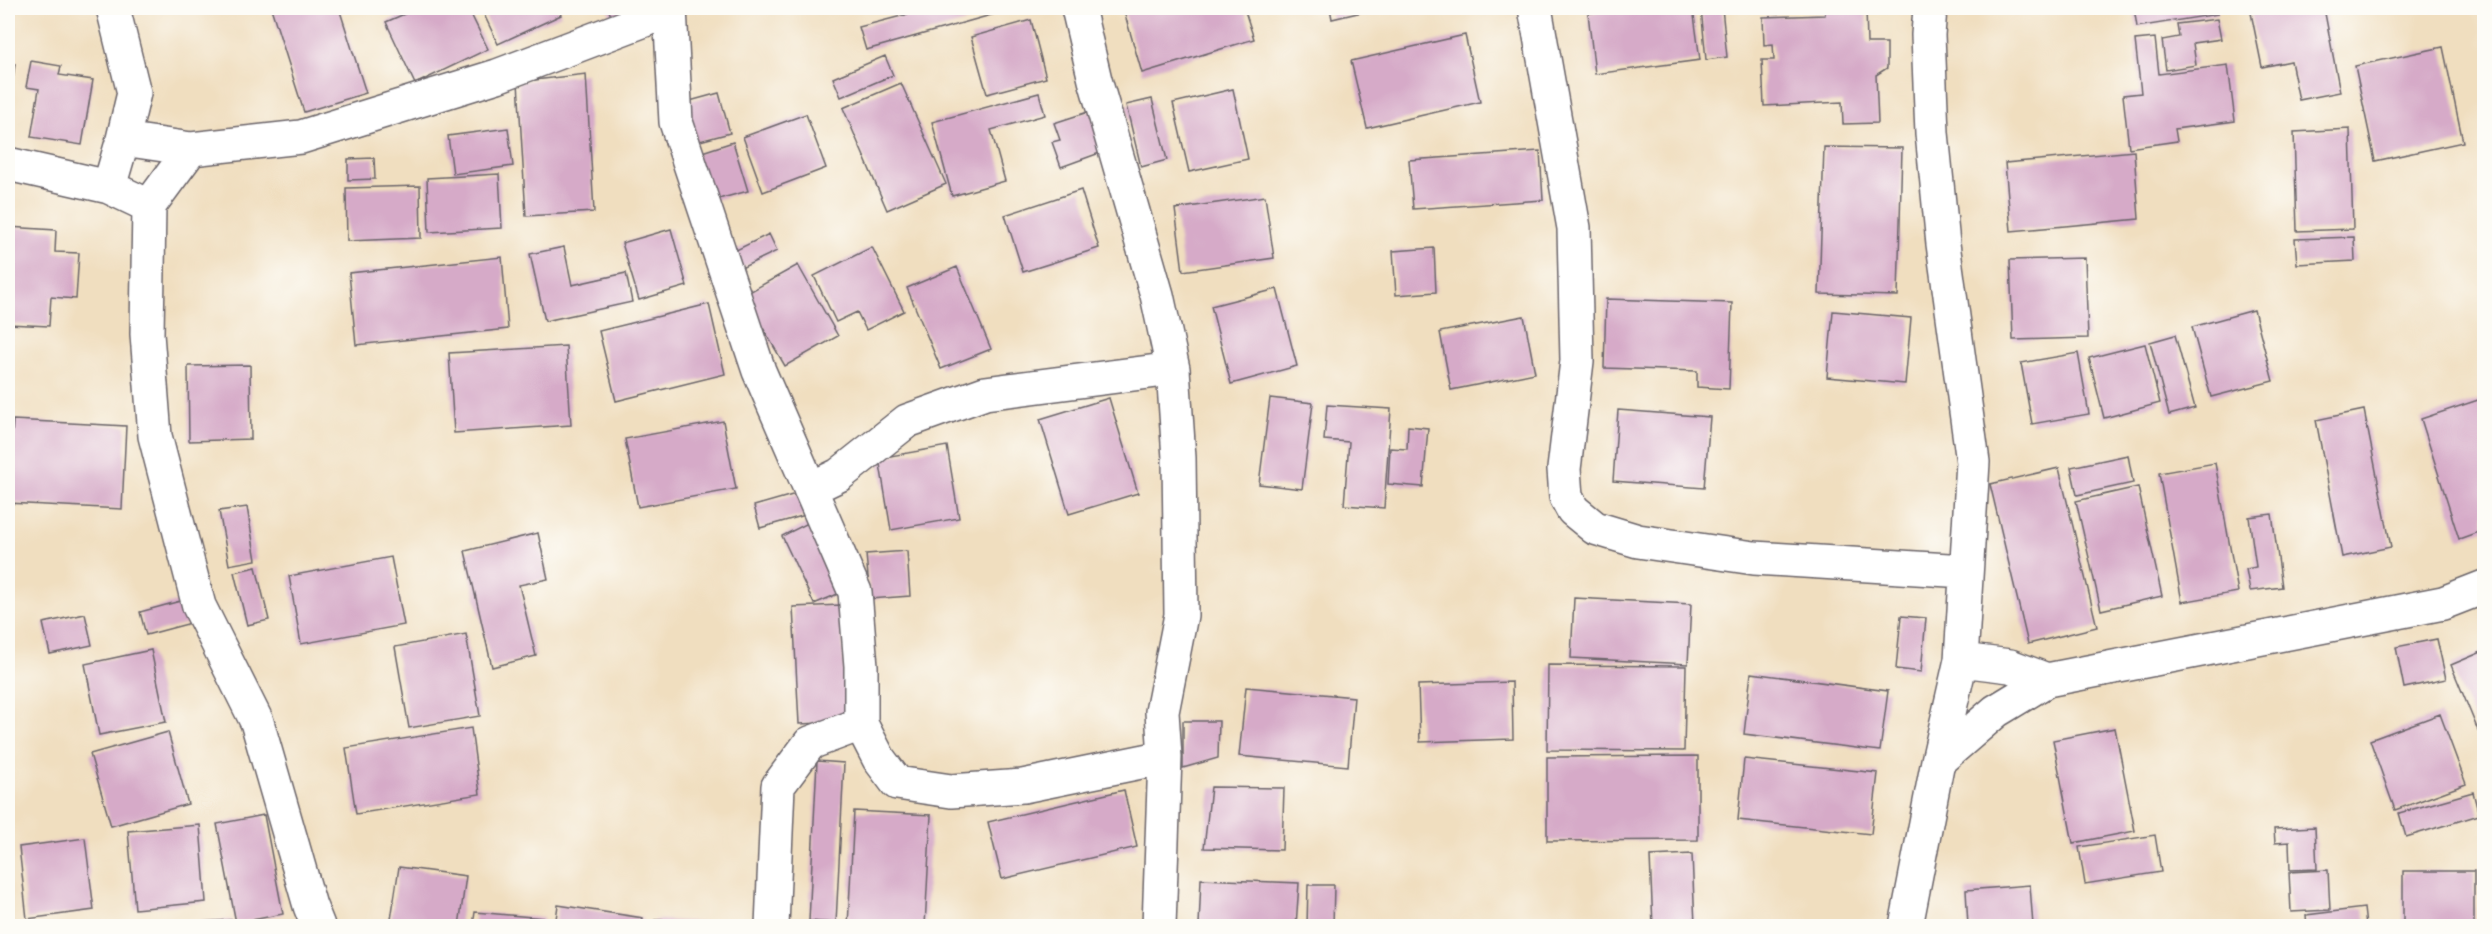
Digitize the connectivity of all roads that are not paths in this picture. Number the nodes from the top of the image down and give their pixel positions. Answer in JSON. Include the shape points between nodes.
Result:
{"nodes":[{"id":1,"x":113,"y":8,"type":"edge"},
{"id":2,"x":1078,"y":8,"type":"edge"},
{"id":3,"x":1535,"y":8,"type":"edge"},
{"id":4,"x":1930,"y":8,"type":"edge"},
{"id":5,"x":670,"y":9,"type":"edge"},
{"id":6,"x":123,"y":139,"type":"junction"},
{"id":7,"x":191,"y":149,"type":"junction"},
{"id":8,"x":8,"y":164,"type":"edge"},
{"id":9,"x":109,"y":187,"type":"junction"},
{"id":10,"x":149,"y":206,"type":"junction"},
{"id":11,"x":1173,"y":369,"type":"junction"},
{"id":12,"x":810,"y":489,"type":"junction"},
{"id":13,"x":1965,"y":571,"type":"junction"},
{"id":14,"x":2484,"y":586,"type":"edge"},
{"id":15,"x":1961,"y":660,"type":"junction"},
{"id":16,"x":2047,"y":680,"type":"junction"},
{"id":17,"x":861,"y":724,"type":"junction"},
{"id":18,"x":1165,"y":758,"type":"junction"},
{"id":19,"x":1938,"y":761,"type":"junction"},
{"id":20,"x":318,"y":927,"type":"edge"},
{"id":21,"x":772,"y":927,"type":"edge"},
{"id":22,"x":1159,"y":927,"type":"edge"},
{"id":23,"x":1906,"y":927,"type":"edge"}],
"edges":[{"from":1,"to":6,"type":"street","via":[[134,93]]},
{"from":2,"to":11,"type":"street","via":[[1157,295]]},
{"from":3,"to":13,"type":"street","via":[[1574,228],[1577,361],[1564,469],[1566,497],[1573,510],[1595,528],[1638,541],[1754,558]]},
{"from":4,"to":13,"type":"street","via":[[1933,144],[1973,462]]},
{"from":5,"to":7,"type":"street","via":[[497,76],[311,134]]},
{"from":5,"to":12,"type":"street","via":[[676,122],[759,371]]},
{"from":6,"to":7,"type":"street"},
{"from":6,"to":9,"type":"street"},
{"from":7,"to":10,"type":"street"},
{"from":8,"to":9,"type":"street"},
{"from":9,"to":10,"type":"street"},
{"from":10,"to":20,"type":"street","via":[[147,334],[155,436],[199,606],[257,722]]},
{"from":11,"to":12,"type":"street","via":[[985,393],[908,421],[839,475]]},
{"from":11,"to":18,"type":"street","via":[[1179,458],[1181,615],[1162,712]]},
{"from":12,"to":17,"type":"street","via":[[855,592]]},
{"from":13,"to":15,"type":"street"},
{"from":14,"to":16,"type":"street","via":[[2443,603]]},
{"from":15,"to":16,"type":"street","via":[[2010,666]]},
{"from":15,"to":19,"type":"street"},
{"from":16,"to":19,"type":"street","via":[[1996,711]]},
{"from":17,"to":18,"type":"street","via":[[897,783],[932,790],[1023,786]]},
{"from":17,"to":21,"type":"street","via":[[810,743],[778,786]]},
{"from":18,"to":22,"type":"street"},
{"from":19,"to":23,"type":"street"}]}
